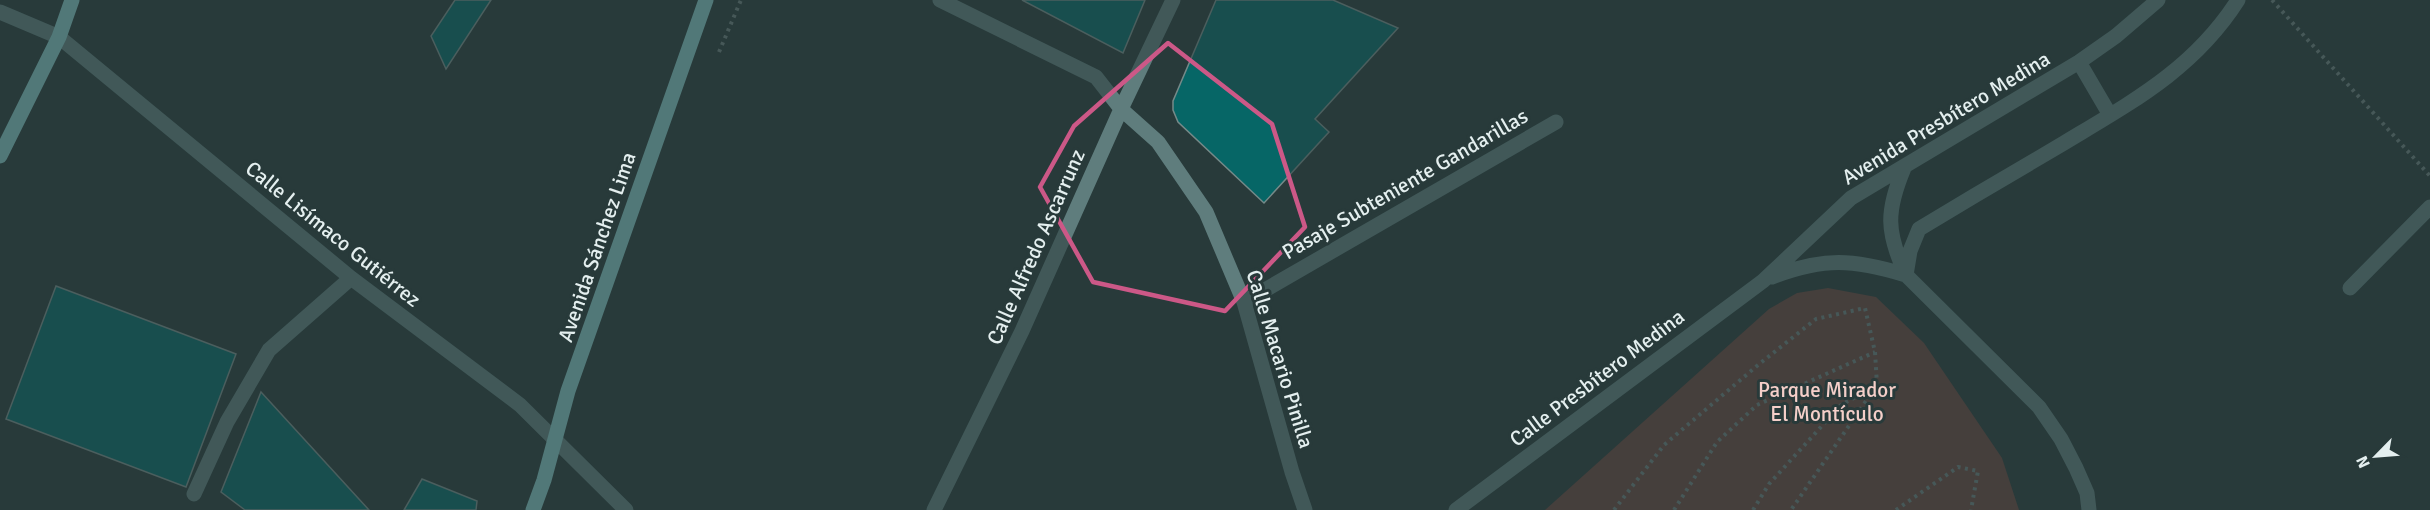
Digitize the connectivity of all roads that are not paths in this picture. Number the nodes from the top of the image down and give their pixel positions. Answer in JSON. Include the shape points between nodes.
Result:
{"nodes":[{"id":1,"x":72,"y":0,"type":"edge"},
{"id":2,"x":706,"y":0,"type":"edge"},
{"id":3,"x":940,"y":0,"type":"edge"},
{"id":4,"x":1173,"y":0,"type":"edge"},
{"id":5,"x":2158,"y":0,"type":"edge"},
{"id":6,"x":2238,"y":0,"type":"edge"},
{"id":7,"x":0,"y":12,"type":"edge"},
{"id":8,"x":58,"y":37,"type":"junction"},
{"id":9,"x":2079,"y":62,"type":"junction"},
{"id":10,"x":1121,"y":109,"type":"junction"},
{"id":11,"x":2110,"y":115,"type":"junction"},
{"id":12,"x":1557,"y":122,"type":"dead end"},
{"id":13,"x":0,"y":156,"type":"edge"},
{"id":14,"x":1904,"y":168,"type":"junction"},
{"id":15,"x":2430,"y":207,"type":"edge"},
{"id":16,"x":1906,"y":275,"type":"junction"},
{"id":17,"x":351,"y":278,"type":"junction"},
{"id":18,"x":1763,"y":280,"type":"junction"},
{"id":19,"x":2350,"y":288,"type":"dead end"},
{"id":20,"x":1244,"y":302,"type":"junction"},
{"id":21,"x":556,"y":439,"type":"junction"},
{"id":22,"x":194,"y":494,"type":"dead end"},
{"id":23,"x":533,"y":510,"type":"edge"},
{"id":24,"x":626,"y":510,"type":"edge"},
{"id":25,"x":934,"y":510,"type":"edge"},
{"id":26,"x":1305,"y":510,"type":"edge"},
{"id":27,"x":1456,"y":510,"type":"edge"},
{"id":28,"x":2089,"y":510,"type":"edge"}],
"edges":[{"from":1,"to":8,"type":"main road"},
{"from":2,"to":21,"type":"main road","name":"Avenida Sánchez Lima","via":[[568,391]]},
{"from":3,"to":10,"type":"street","name":"Calle Macario Pinilla","via":[[1096,77]]},
{"from":4,"to":10,"type":"street","name":"Calle Alfredo Ascarrunz"},
{"from":5,"to":9,"type":"street","name":"Avenida Presbítero Medina"},
{"from":6,"to":11,"type":"street","via":[[2190,60]]},
{"from":7,"to":8,"type":"street","name":"Calle Lisímaco Gutiérrez"},
{"from":8,"to":13,"type":"main road"},
{"from":8,"to":17,"type":"street","name":"Calle Lisímaco Gutiérrez"},
{"from":9,"to":11,"type":"street"},
{"from":9,"to":14,"type":"street","name":"Avenida Presbítero Medina"},
{"from":10,"to":20,"type":"street","name":"Calle Macario Pinilla","via":[[1158,142],[1206,212]]},
{"from":10,"to":25,"type":"street","name":"Calle Alfredo Ascarrunz","via":[[1022,331]]},
{"from":11,"to":16,"type":"street","via":[[1919,229]]},
{"from":12,"to":20,"type":"street","name":"Pasaje Subteniente Gandarillas"},
{"from":14,"to":16,"type":"street","via":[[1893,194],[1890,222],[1894,250]]},
{"from":14,"to":18,"type":"street","name":"Avenida Presbítero Medina","via":[[1851,198]]},
{"from":15,"to":19,"type":"street"},
{"from":16,"to":18,"type":"street","via":[[1871,264],[1834,261],[1798,267]]},
{"from":16,"to":28,"type":"street","via":[[2039,408],[2076,468],[2087,493]]},
{"from":17,"to":21,"type":"street","name":"Calle Lisímaco Gutiérrez","via":[[520,405]]},
{"from":17,"to":22,"type":"street","via":[[269,350],[227,422]]},
{"from":18,"to":27,"type":"street","name":"Calle Presbítero Medina"},
{"from":20,"to":26,"type":"street","name":"Calle Macario Pinilla"},
{"from":21,"to":23,"type":"main road","name":"Avenida Sánchez Lima"},
{"from":21,"to":24,"type":"street","name":"Calle Lisímaco Gutiérrez"}]}
